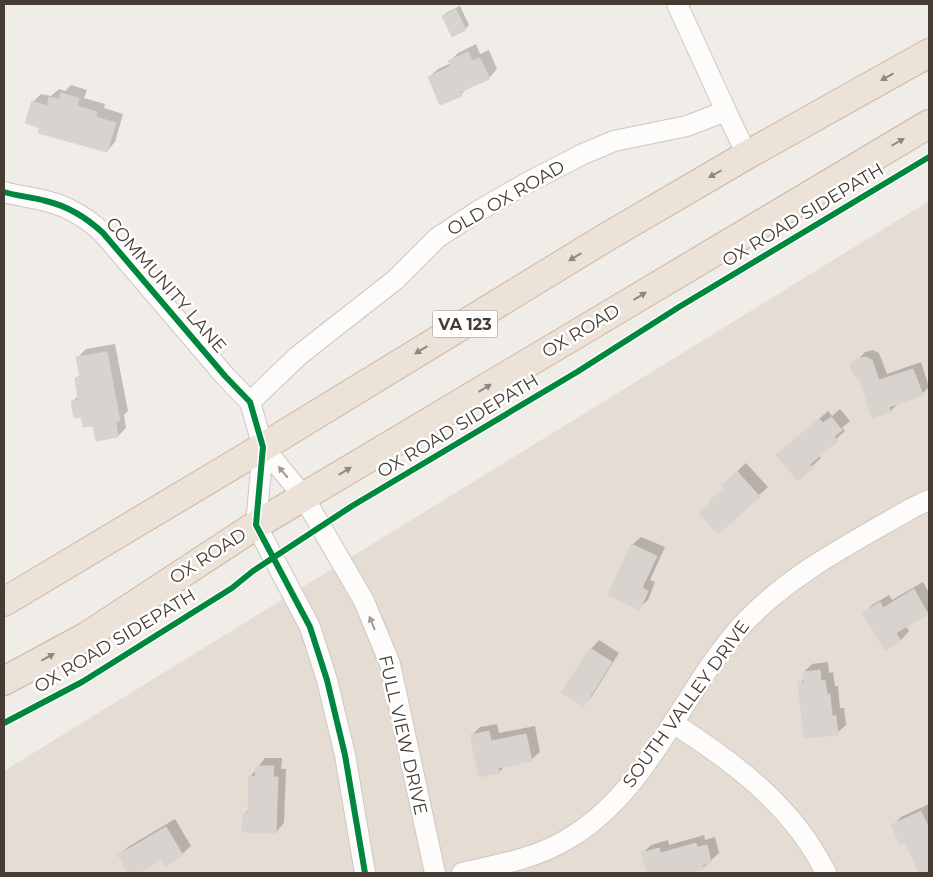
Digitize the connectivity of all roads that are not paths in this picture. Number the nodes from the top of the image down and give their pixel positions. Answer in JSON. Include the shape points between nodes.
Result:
{"nodes":[{"id":1,"x":677,"y":4,"type":"edge"},
{"id":2,"x":929,"y":53,"type":"edge"},
{"id":3,"x":726,"y":111,"type":"junction"},
{"id":4,"x":929,"y":124,"type":"edge"},
{"id":5,"x":747,"y":155,"type":"junction"},
{"id":6,"x":4,"y":192,"type":"edge"},
{"id":7,"x":250,"y":402,"type":"junction"},
{"id":8,"x":262,"y":447,"type":"junction"},
{"id":9,"x":303,"y":496,"type":"junction"},
{"id":10,"x":929,"y":500,"type":"edge"},
{"id":11,"x":256,"y":524,"type":"junction"},
{"id":12,"x":4,"y":602,"type":"edge"},
{"id":13,"x":4,"y":681,"type":"edge"},
{"id":14,"x":673,"y":723,"type":"junction"},
{"id":15,"x":365,"y":873,"type":"edge"},
{"id":16,"x":434,"y":873,"type":"edge"},
{"id":17,"x":462,"y":873,"type":"edge"},
{"id":18,"x":826,"y":873,"type":"edge"}],
"edges":[{"from":1,"to":3,"type":"street"},
{"from":2,"to":5,"type":"highway","number":"VA 123","one_way":true},
{"from":3,"to":5,"type":"street"},
{"from":3,"to":7,"type":"street","name":"OLD OX ROAD","via":[[687,126],[614,141],[582,154],[478,211],[437,238],[395,280],[298,356]]},
{"from":9,"to":4,"type":"highway","name":"OX ROAD","one_way":true},
{"from":5,"to":8,"type":"highway","number":"VA 123","one_way":true},
{"from":6,"to":7,"type":"street","name":"COMMUNITY LANE","via":[[48,201],[68,209],[104,233]]},
{"from":7,"to":8,"type":"street","name":"COMMUNITY LANE"},
{"from":9,"to":8,"type":"street","name":"FULL VIEW DRIVE","one_way":true},
{"from":8,"to":11,"type":"street"},
{"from":8,"to":12,"type":"highway","number":"VA 123"},
{"from":9,"to":11,"type":"highway","name":"OX ROAD"},
{"from":16,"to":9,"type":"street","name":"FULL VIEW DRIVE","one_way":true,"via":[[390,664],[364,601]]},
{"from":10,"to":14,"type":"street","name":"SOUTH VALLEY DRIVE","via":[[804,572],[765,602],[723,648]]},
{"from":13,"to":11,"type":"highway","name":"OX ROAD","one_way":true,"via":[[87,636]]},
{"from":11,"to":15,"type":"street","via":[[310,626],[327,680],[345,755]]},
{"from":14,"to":17,"type":"street","name":"SOUTH VALLEY DRIVE","via":[[617,799],[591,823],[566,840],[536,854]]},
{"from":14,"to":18,"type":"street","via":[[710,746],[774,799],[809,842]]}]}
